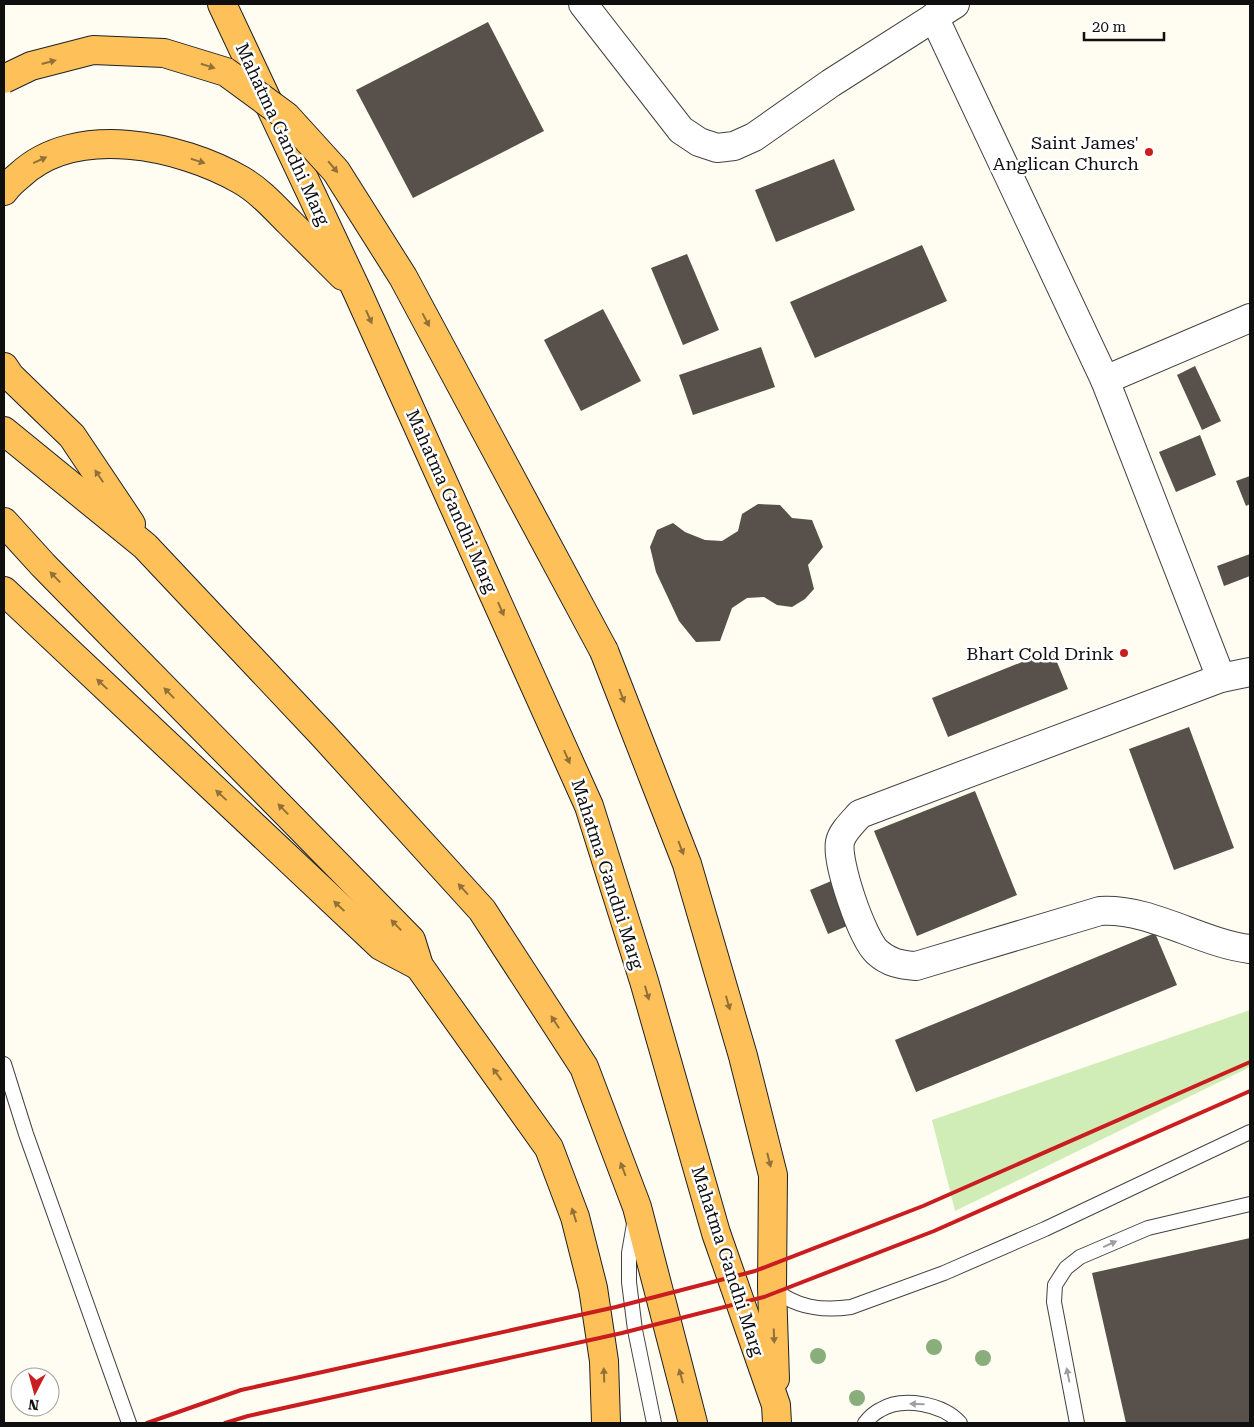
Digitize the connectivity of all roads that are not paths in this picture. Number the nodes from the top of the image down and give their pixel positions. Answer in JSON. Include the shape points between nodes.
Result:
{"nodes":[{"id":1,"x":222,"y":4,"type":"edge"},
{"id":2,"x":583,"y":4,"type":"edge"},
{"id":3,"x":939,"y":8,"type":"edge"},
{"id":4,"x":4,"y":79,"type":"edge"},
{"id":5,"x":4,"y":191,"type":"edge"},
{"id":6,"x":357,"y":291,"type":"junction"},
{"id":7,"x":1250,"y":318,"type":"edge"},
{"id":8,"x":4,"y":367,"type":"edge"},
{"id":9,"x":1105,"y":380,"type":"junction"},
{"id":10,"x":4,"y":431,"type":"edge"},
{"id":11,"x":4,"y":522,"type":"edge"},
{"id":12,"x":145,"y":546,"type":"junction"},
{"id":13,"x":4,"y":591,"type":"edge"},
{"id":14,"x":1250,"y":672,"type":"edge"},
{"id":15,"x":1221,"y":678,"type":"junction"},
{"id":16,"x":1250,"y":949,"type":"edge"},
{"id":17,"x":419,"y":966,"type":"junction"},
{"id":18,"x":4,"y":1064,"type":"edge"},
{"id":19,"x":1250,"y":1132,"type":"edge"},
{"id":20,"x":1250,"y":1204,"type":"edge"},
{"id":21,"x":637,"y":1207,"type":"junction"},
{"id":22,"x":772,"y":1287,"type":"junction"},
{"id":23,"x":776,"y":1414,"type":"edge"},
{"id":24,"x":128,"y":1423,"type":"edge"},
{"id":25,"x":606,"y":1423,"type":"edge"},
{"id":26,"x":654,"y":1423,"type":"edge"},
{"id":27,"x":693,"y":1423,"type":"edge"},
{"id":28,"x":865,"y":1423,"type":"edge"},
{"id":29,"x":960,"y":1423,"type":"edge"},
{"id":30,"x":1077,"y":1423,"type":"edge"}],
"edges":[{"from":1,"to":6,"type":"highway","name":"Mahatma Gandhi Marg"},
{"from":2,"to":3,"type":"street","via":[[681,130],[699,142],[717,148],[734,146],[754,137]]},
{"from":3,"to":9,"type":"street"},
{"from":4,"to":22,"type":"highway","one_way":true,"bridge":true,"via":[[31,66],[93,50],[164,53],[226,72],[286,116],[336,171],[404,277],[604,651],[687,864],[743,1056],[772,1175]]},
{"from":5,"to":6,"type":"highway","name":"Mahatma Gandhi Marg","one_way":true,"via":[[32,164],[54,153],[77,147],[126,145],[202,161],[242,180],[262,194]]},
{"from":6,"to":23,"type":"highway","name":"Mahatma Gandhi Marg","one_way":true,"via":[[589,806],[644,981],[716,1233]]},
{"from":7,"to":9,"type":"street"},
{"from":12,"to":8,"type":"highway","one_way":true,"via":[[72,436]]},
{"from":9,"to":15,"type":"street"},
{"from":10,"to":12,"type":"highway"},
{"from":17,"to":11,"type":"highway","one_way":true,"via":[[411,940]]},
{"from":21,"to":12,"type":"highway","one_way":true,"via":[[584,1067],[482,910]]},
{"from":17,"to":13,"type":"highway","one_way":true,"via":[[381,946]]},
{"from":14,"to":15,"type":"street"},
{"from":15,"to":16,"type":"street","via":[[860,814],[840,839],[838,852],[865,933],[876,951],[898,965],[916,966],[1100,911],[1114,910]]},
{"from":25,"to":17,"type":"highway","one_way":true,"via":[[604,1361],[593,1288],[575,1217],[549,1148]]},
{"from":18,"to":24,"type":"lane"},
{"from":19,"to":22,"type":"lane","via":[[1054,1225],[944,1273],[850,1307],[834,1310],[796,1304]]},
{"from":30,"to":20,"type":"lane","one_way":true,"via":[[1054,1302],[1055,1285],[1066,1268],[1080,1258],[1148,1228]]},
{"from":21,"to":26,"type":"lane","via":[[630,1253],[630,1282],[635,1330]]},
{"from":27,"to":21,"type":"highway","one_way":true},
{"from":22,"to":23,"type":"highway","one_way":true},
{"from":29,"to":28,"type":"lane","one_way":true,"via":[[946,1411],[918,1404],[880,1409]]}]}
